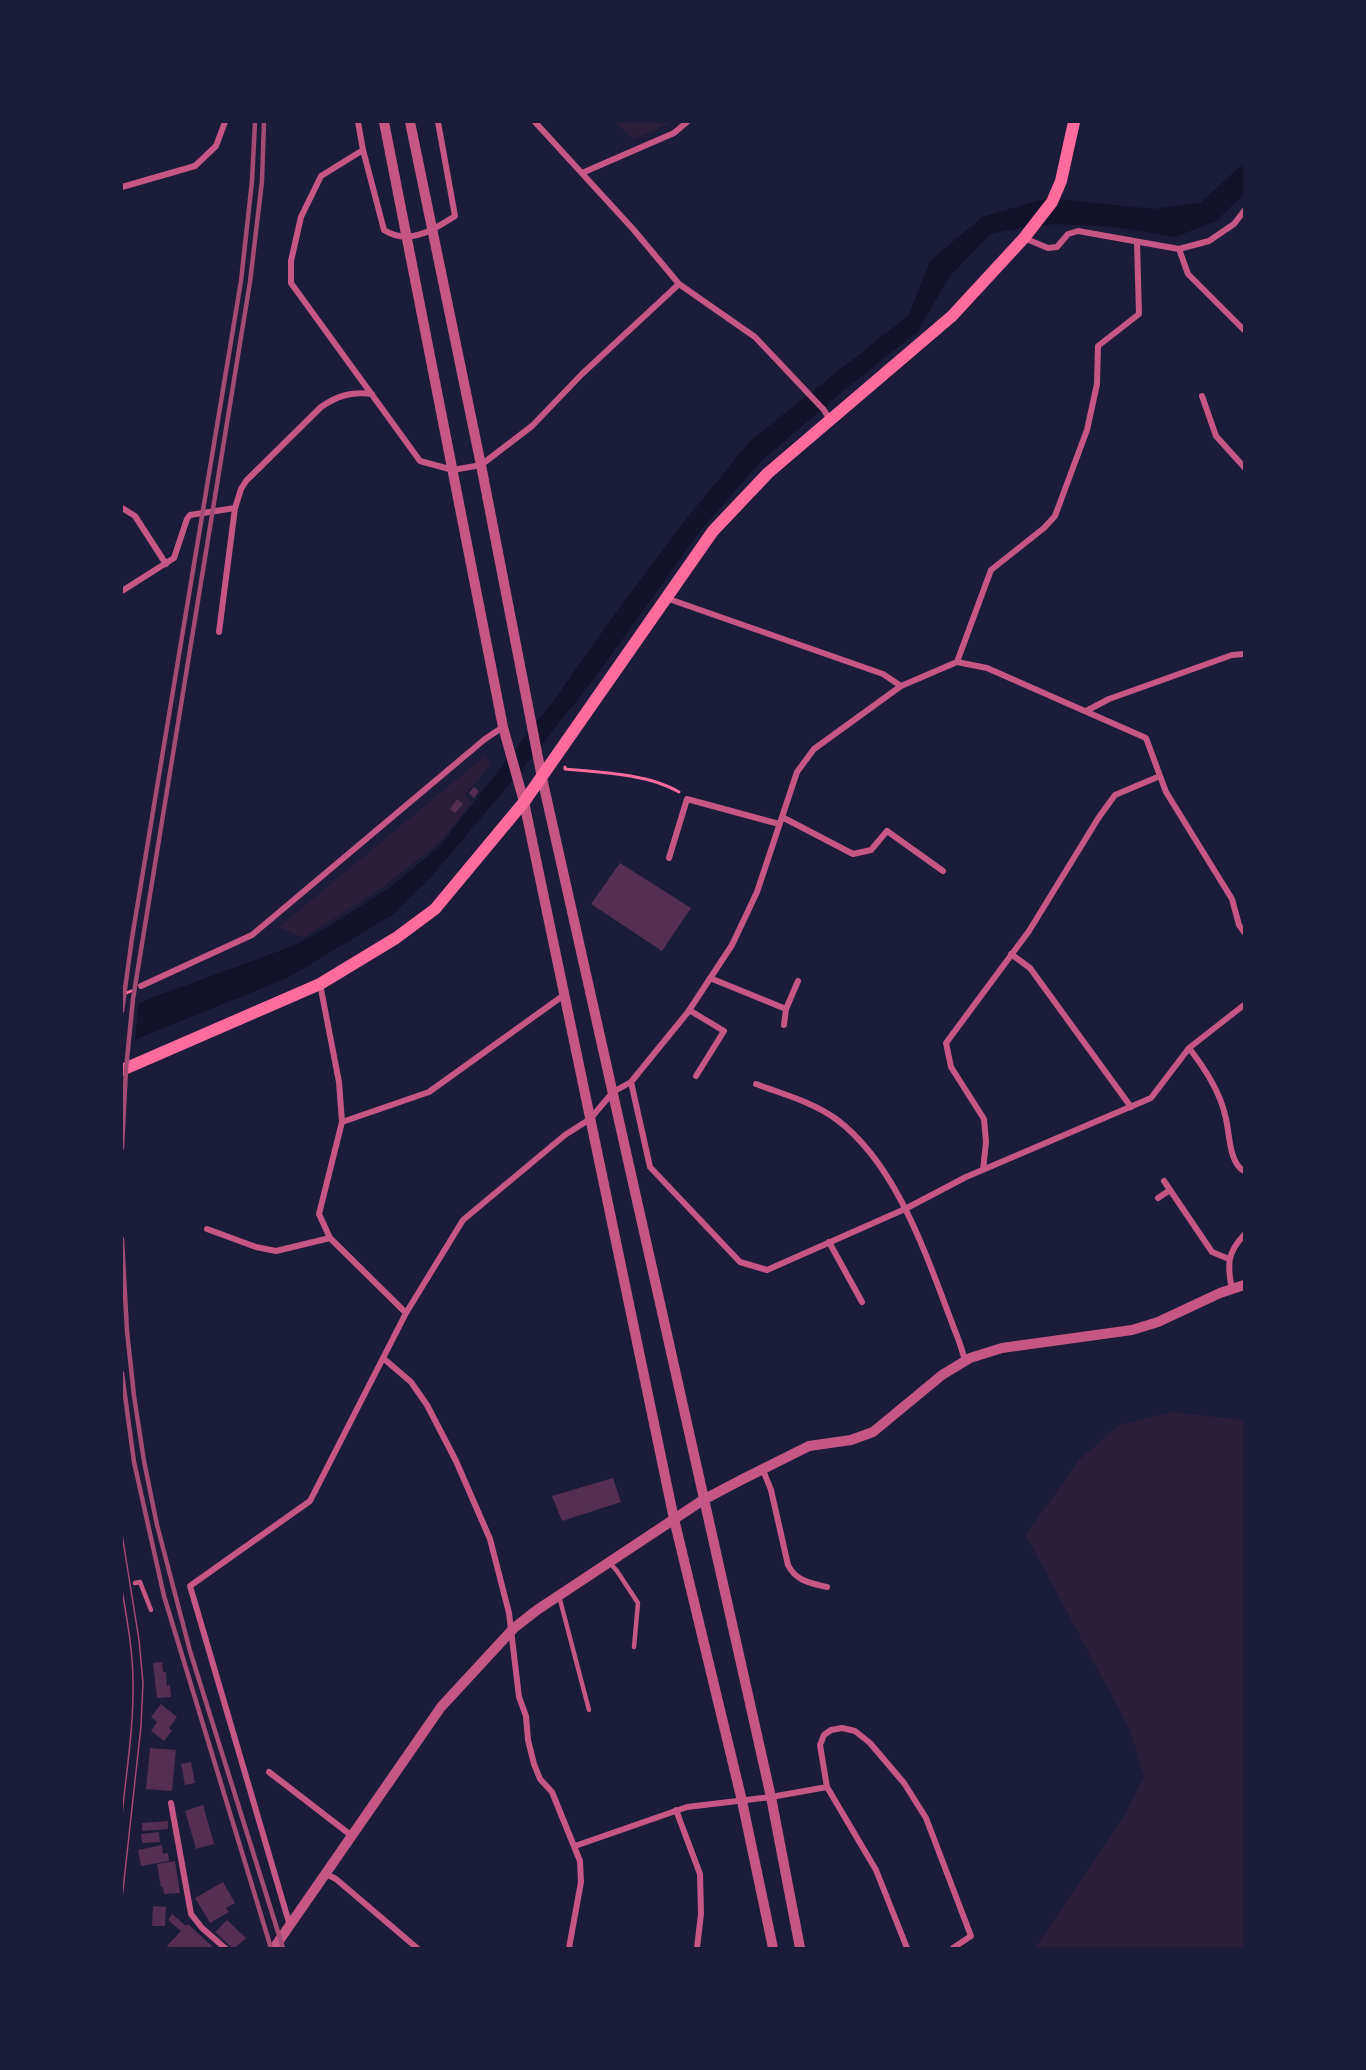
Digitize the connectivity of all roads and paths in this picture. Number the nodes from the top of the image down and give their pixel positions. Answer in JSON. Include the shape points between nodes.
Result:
{"nodes":[{"id":1,"x":225,"y":122,"type":"edge"},
{"id":2,"x":358,"y":122,"type":"edge"},
{"id":3,"x":384,"y":122,"type":"edge"},
{"id":4,"x":410,"y":122,"type":"edge"},
{"id":5,"x":438,"y":122,"type":"edge"},
{"id":6,"x":535,"y":122,"type":"edge"},
{"id":7,"x":687,"y":122,"type":"edge"},
{"id":8,"x":1074,"y":122,"type":"edge"},
{"id":9,"x":363,"y":150,"type":"junction"},
{"id":10,"x":582,"y":173,"type":"junction"},
{"id":11,"x":122,"y":187,"type":"edge"},
{"id":12,"x":1245,"y":211,"type":"edge"},
{"id":13,"x":431,"y":231,"type":"junction"},
{"id":14,"x":1026,"y":235,"type":"junction"},
{"id":15,"x":407,"y":238,"type":"junction"},
{"id":16,"x":1137,"y":242,"type":"junction"},
{"id":17,"x":1179,"y":249,"type":"junction"},
{"id":18,"x":679,"y":284,"type":"junction"},
{"id":19,"x":1245,"y":330,"type":"edge"},
{"id":20,"x":372,"y":394,"type":"junction"},
{"id":21,"x":1202,"y":396,"type":"dead end"},
{"id":22,"x":827,"y":415,"type":"junction"},
{"id":23,"x":481,"y":465,"type":"junction"},
{"id":24,"x":1245,"y":467,"type":"edge"},
{"id":25,"x":453,"y":470,"type":"junction"},
{"id":26,"x":122,"y":508,"type":"edge"},
{"id":27,"x":234,"y":508,"type":"junction"},
{"id":28,"x":166,"y":564,"type":"junction"},
{"id":29,"x":122,"y":591,"type":"edge"},
{"id":30,"x":665,"y":598,"type":"junction"},
{"id":31,"x":219,"y":632,"type":"dead end"},
{"id":32,"x":1245,"y":654,"type":"edge"},
{"id":33,"x":957,"y":662,"type":"junction"},
{"id":34,"x":901,"y":686,"type":"junction"},
{"id":35,"x":1086,"y":711,"type":"junction"},
{"id":36,"x":504,"y":729,"type":"junction"},
{"id":37,"x":565,"y":769,"type":"dead end"},
{"id":38,"x":1160,"y":776,"type":"junction"},
{"id":39,"x":542,"y":778,"type":"junction"},
{"id":40,"x":687,"y":798,"type":"junction"},
{"id":41,"x":524,"y":802,"type":"junction"},
{"id":42,"x":780,"y":821,"type":"junction"},
{"id":43,"x":669,"y":858,"type":"dead end"},
{"id":44,"x":943,"y":870,"type":"dead end"},
{"id":45,"x":1245,"y":932,"type":"edge"},
{"id":46,"x":1011,"y":954,"type":"junction"},
{"id":47,"x":710,"y":978,"type":"junction"},
{"id":48,"x":798,"y":981,"type":"dead end"},
{"id":49,"x":320,"y":984,"type":"junction"},
{"id":50,"x":141,"y":986,"type":"dead end"},
{"id":51,"x":564,"y":995,"type":"junction"},
{"id":52,"x":1245,"y":1005,"type":"edge"},
{"id":53,"x":786,"y":1008,"type":"junction"},
{"id":54,"x":689,"y":1010,"type":"junction"},
{"id":55,"x":783,"y":1025,"type":"dead end"},
{"id":56,"x":1189,"y":1048,"type":"junction"},
{"id":57,"x":122,"y":1070,"type":"edge"},
{"id":58,"x":696,"y":1076,"type":"dead end"},
{"id":59,"x":631,"y":1082,"type":"junction"},
{"id":60,"x":756,"y":1084,"type":"dead end"},
{"id":61,"x":613,"y":1092,"type":"junction"},
{"id":62,"x":1131,"y":1107,"type":"junction"},
{"id":63,"x":590,"y":1119,"type":"junction"},
{"id":64,"x":342,"y":1122,"type":"junction"},
{"id":65,"x":982,"y":1170,"type":"junction"},
{"id":66,"x":1245,"y":1172,"type":"edge"},
{"id":67,"x":1164,"y":1181,"type":"dead end"},
{"id":68,"x":1170,"y":1190,"type":"junction"},
{"id":69,"x":1158,"y":1198,"type":"dead end"},
{"id":70,"x":905,"y":1209,"type":"junction"},
{"id":71,"x":207,"y":1229,"type":"dead end"},
{"id":72,"x":1245,"y":1235,"type":"edge"},
{"id":73,"x":330,"y":1238,"type":"junction"},
{"id":74,"x":829,"y":1242,"type":"junction"},
{"id":75,"x":1229,"y":1259,"type":"junction"},
{"id":76,"x":1245,"y":1285,"type":"edge"},
{"id":77,"x":1232,"y":1289,"type":"junction"},
{"id":78,"x":861,"y":1302,"type":"dead end"},
{"id":79,"x":406,"y":1313,"type":"junction"},
{"id":80,"x":383,"y":1358,"type":"junction"},
{"id":81,"x":965,"y":1360,"type":"junction"},
{"id":82,"x":763,"y":1470,"type":"junction"},
{"id":83,"x":703,"y":1500,"type":"junction"},
{"id":84,"x":674,"y":1519,"type":"junction"},
{"id":85,"x":610,"y":1563,"type":"junction"},
{"id":86,"x":135,"y":1583,"type":"dead end"},
{"id":87,"x":827,"y":1587,"type":"dead end"},
{"id":88,"x":559,"y":1596,"type":"junction"},
{"id":89,"x":151,"y":1610,"type":"dead end"},
{"id":90,"x":510,"y":1632,"type":"junction"},
{"id":91,"x":634,"y":1647,"type":"dead end"},
{"id":92,"x":590,"y":1710,"type":"dead end"},
{"id":93,"x":269,"y":1772,"type":"dead end"},
{"id":94,"x":827,"y":1787,"type":"junction"},
{"id":95,"x":771,"y":1797,"type":"junction"},
{"id":96,"x":742,"y":1801,"type":"junction"},
{"id":97,"x":171,"y":1803,"type":"dead end"},
{"id":98,"x":676,"y":1810,"type":"junction"},
{"id":99,"x":352,"y":1836,"type":"junction"},
{"id":100,"x":575,"y":1846,"type":"junction"},
{"id":101,"x":326,"y":1874,"type":"junction"},
{"id":102,"x":290,"y":1926,"type":"junction"},
{"id":103,"x":225,"y":1948,"type":"edge"},
{"id":104,"x":274,"y":1948,"type":"edge"},
{"id":105,"x":417,"y":1948,"type":"edge"},
{"id":106,"x":569,"y":1948,"type":"edge"},
{"id":107,"x":697,"y":1948,"type":"edge"},
{"id":108,"x":773,"y":1948,"type":"edge"},
{"id":109,"x":800,"y":1948,"type":"edge"},
{"id":110,"x":907,"y":1948,"type":"edge"},
{"id":111,"x":953,"y":1948,"type":"edge"}],
"edges":[{"from":1,"to":11,"type":"street","via":[[216,146],[195,166]]},
{"from":2,"to":9,"type":"street"},
{"from":3,"to":15,"type":"street"},
{"from":4,"to":13,"type":"street"},
{"from":5,"to":13,"type":"street","via":[[455,216]]},
{"from":6,"to":10,"type":"street"},
{"from":7,"to":10,"type":"street","via":[[674,133]]},
{"from":8,"to":14,"type":"main road","via":[[1061,181],[1052,202]]},
{"from":9,"to":15,"type":"street","via":[[384,230]]},
{"from":9,"to":20,"type":"street","via":[[321,176],[301,217],[291,261],[291,283]]},
{"from":10,"to":18,"type":"street"},
{"from":12,"to":17,"type":"street","via":[[1209,241]]},
{"from":13,"to":15,"type":"street"},
{"from":13,"to":23,"type":"street"},
{"from":14,"to":16,"type":"street","via":[[1048,248],[1057,247],[1068,234],[1078,231]]},
{"from":14,"to":22,"type":"main road","via":[[952,316]]},
{"from":15,"to":25,"type":"street"},
{"from":16,"to":17,"type":"street"},
{"from":16,"to":33,"type":"street","via":[[1139,314],[1098,346],[1097,384],[1087,430],[1055,516],[991,570]]},
{"from":17,"to":19,"type":"street","via":[[1188,274]]},
{"from":18,"to":22,"type":"street","via":[[755,337]]},
{"from":18,"to":23,"type":"street","via":[[532,426]]},
{"from":20,"to":25,"type":"street","via":[[420,461]]},
{"from":20,"to":27,"type":"street","via":[[349,393],[321,407],[252,474]]},
{"from":21,"to":24,"type":"street","via":[[1216,436]]},
{"from":22,"to":30,"type":"main road","via":[[714,531]]},
{"from":23,"to":25,"type":"street"},
{"from":23,"to":39,"type":"street"},
{"from":25,"to":36,"type":"street"},
{"from":26,"to":28,"type":"street","via":[[135,516]]},
{"from":27,"to":28,"type":"street","via":[[190,515],[174,558]]},
{"from":27,"to":31,"type":"street"},
{"from":28,"to":29,"type":"street"},
{"from":30,"to":34,"type":"street","via":[[883,674]]},
{"from":30,"to":39,"type":"main road"},
{"from":32,"to":35,"type":"street","via":[[1232,655],[1109,699]]},
{"from":33,"to":34,"type":"street"},
{"from":33,"to":35,"type":"street","via":[[987,668]]},
{"from":34,"to":42,"type":"street","via":[[814,749],[797,772]]},
{"from":35,"to":38,"type":"street","via":[[1146,738]]},
{"from":36,"to":41,"type":"street"},
{"from":36,"to":50,"type":"street","via":[[485,739],[252,935]]},
{"from":37,"to":40,"type":"path","via":[[616,773],[677,790]]},
{"from":38,"to":45,"type":"street","via":[[1191,836],[1232,899],[1239,925]]},
{"from":38,"to":46,"type":"street","via":[[1115,795]]},
{"from":39,"to":41,"type":"main road"},
{"from":39,"to":61,"type":"street"},
{"from":40,"to":42,"type":"street"},
{"from":40,"to":43,"type":"street"},
{"from":41,"to":49,"type":"main road","via":[[435,909]]},
{"from":41,"to":51,"type":"street"},
{"from":42,"to":44,"type":"street","via":[[853,854],[871,850],[887,831]]},
{"from":42,"to":47,"type":"street","via":[[757,892],[732,945]]},
{"from":46,"to":62,"type":"street","via":[[1030,968]]},
{"from":46,"to":65,"type":"street","via":[[946,1043],[951,1067],[984,1119]]},
{"from":47,"to":53,"type":"street"},
{"from":47,"to":54,"type":"street"},
{"from":48,"to":53,"type":"street"},
{"from":49,"to":57,"type":"main road"},
{"from":49,"to":64,"type":"street","via":[[339,1082]]},
{"from":51,"to":63,"type":"street"},
{"from":51,"to":64,"type":"street","via":[[429,1092]]},
{"from":52,"to":56,"type":"street"},
{"from":53,"to":55,"type":"street"},
{"from":54,"to":58,"type":"street","via":[[724,1031]]},
{"from":54,"to":59,"type":"street"},
{"from":56,"to":62,"type":"street","via":[[1151,1098]]},
{"from":56,"to":66,"type":"street","via":[[1204,1068],[1225,1112],[1233,1157]]},
{"from":59,"to":61,"type":"street"},
{"from":59,"to":74,"type":"street","via":[[650,1167],[740,1262],[767,1270]]},
{"from":60,"to":70,"type":"street","via":[[836,1118],[868,1148]]},
{"from":61,"to":63,"type":"street"},
{"from":61,"to":83,"type":"street"},
{"from":62,"to":65,"type":"street"},
{"from":63,"to":79,"type":"street","via":[[565,1135],[463,1220]]},
{"from":63,"to":84,"type":"street"},
{"from":64,"to":73,"type":"street","via":[[319,1214]]},
{"from":65,"to":70,"type":"street"},
{"from":67,"to":68,"type":"street"},
{"from":68,"to":69,"type":"street"},
{"from":68,"to":75,"type":"street","via":[[1212,1252]]},
{"from":70,"to":74,"type":"street"},
{"from":70,"to":81,"type":"street"},
{"from":71,"to":73,"type":"street","via":[[276,1251]]},
{"from":72,"to":75,"type":"street","via":[[1234,1246]]},
{"from":73,"to":79,"type":"street"},
{"from":74,"to":78,"type":"street"},
{"from":75,"to":77,"type":"street"},
{"from":76,"to":77,"type":"street"},
{"from":77,"to":81,"type":"street","via":[[1132,1330],[1002,1348]]},
{"from":79,"to":80,"type":"street"},
{"from":80,"to":90,"type":"street","via":[[420,1393],[461,1471],[490,1539]]},
{"from":80,"to":102,"type":"street","via":[[310,1501],[190,1586]]},
{"from":81,"to":82,"type":"street","via":[[873,1432],[809,1446]]},
{"from":82,"to":83,"type":"street"},
{"from":82,"to":87,"type":"street","via":[[792,1572],[797,1578]]},
{"from":83,"to":84,"type":"street"},
{"from":83,"to":95,"type":"street"},
{"from":84,"to":85,"type":"street"},
{"from":84,"to":96,"type":"street"},
{"from":85,"to":88,"type":"street"},
{"from":85,"to":91,"type":"lane","via":[[638,1603]]},
{"from":86,"to":89,"type":"lane","via":[[140,1582]]},
{"from":88,"to":90,"type":"street"},
{"from":88,"to":92,"type":"lane"},
{"from":90,"to":99,"type":"street","via":[[441,1707]]},
{"from":90,"to":100,"type":"street","via":[[534,1764],[540,1779],[552,1792]]},
{"from":93,"to":99,"type":"street"},
{"from":94,"to":95,"type":"street"},
{"from":94,"to":110,"type":"street","via":[[876,1870]]},
{"from":94,"to":111,"type":"street","via":[[820,1745],[831,1730],[842,1728],[855,1731],[870,1743],[904,1783],[926,1818],[971,1936]]},
{"from":95,"to":96,"type":"street"},
{"from":95,"to":109,"type":"street"},
{"from":96,"to":98,"type":"street"},
{"from":96,"to":108,"type":"street"},
{"from":97,"to":103,"type":"street","via":[[191,1914]]},
{"from":98,"to":100,"type":"street"},
{"from":98,"to":107,"type":"street","via":[[700,1874]]},
{"from":99,"to":101,"type":"street"},
{"from":100,"to":106,"type":"street","via":[[582,1871]]},
{"from":101,"to":102,"type":"street"},
{"from":101,"to":105,"type":"street"},
{"from":102,"to":104,"type":"street"}]}
